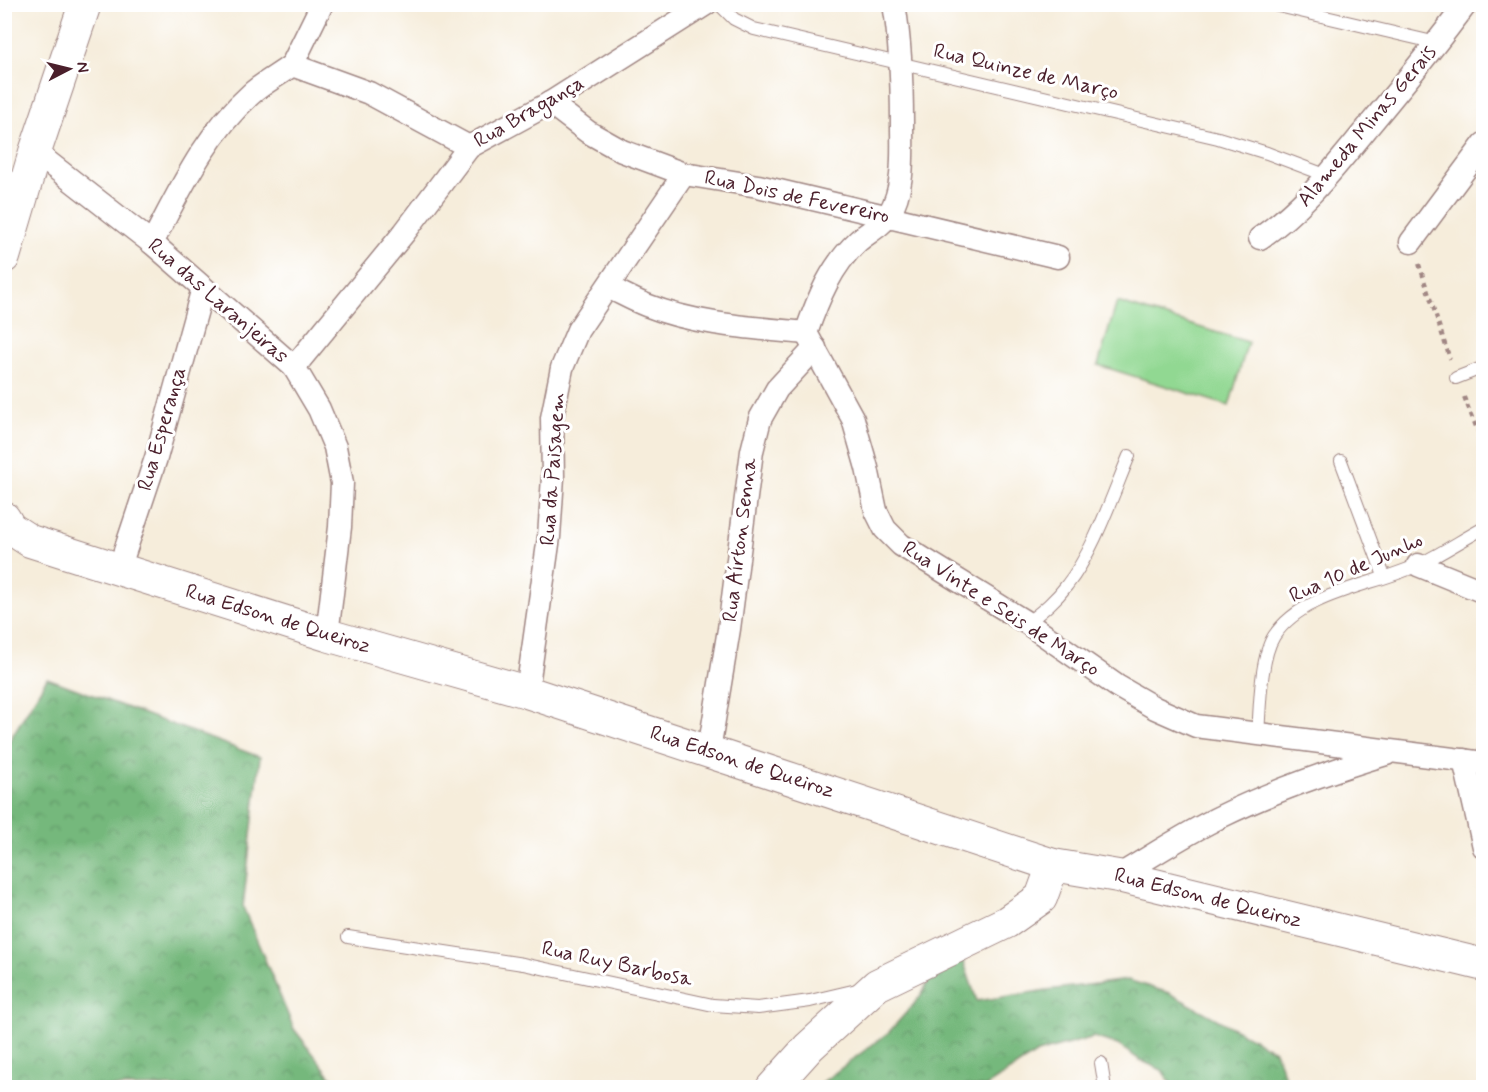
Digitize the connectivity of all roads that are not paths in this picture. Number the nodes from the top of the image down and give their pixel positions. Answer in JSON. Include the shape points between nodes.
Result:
{"nodes":[{"id":1,"x":85,"y":4,"type":"edge"},
{"id":2,"x":322,"y":4,"type":"edge"},
{"id":3,"x":706,"y":4,"type":"edge"},
{"id":4,"x":719,"y":4,"type":"edge"},
{"id":5,"x":894,"y":4,"type":"edge"},
{"id":6,"x":1270,"y":4,"type":"edge"},
{"id":7,"x":1466,"y":4,"type":"edge"},
{"id":8,"x":1437,"y":43,"type":"junction"},
{"id":9,"x":902,"y":64,"type":"junction"},
{"id":10,"x":292,"y":65,"type":"junction"},
{"id":11,"x":550,"y":103,"type":"junction"},
{"id":12,"x":1484,"y":144,"type":"edge"},
{"id":13,"x":468,"y":147,"type":"junction"},
{"id":14,"x":36,"y":152,"type":"junction"},
{"id":15,"x":684,"y":174,"type":"junction"},
{"id":16,"x":1328,"y":176,"type":"junction"},
{"id":17,"x":889,"y":215,"type":"junction"},
{"id":18,"x":1260,"y":238,"type":"dead end"},
{"id":19,"x":1412,"y":242,"type":"road end"},
{"id":20,"x":152,"y":243,"type":"junction"},
{"id":21,"x":1058,"y":257,"type":"dead end"},
{"id":22,"x":4,"y":258,"type":"edge"},
{"id":23,"x":608,"y":287,"type":"junction"},
{"id":24,"x":203,"y":288,"type":"junction"},
{"id":25,"x":811,"y":340,"type":"junction"},
{"id":26,"x":1484,"y":367,"type":"edge"},
{"id":27,"x":294,"y":368,"type":"junction"},
{"id":28,"x":1456,"y":378,"type":"road end"},
{"id":29,"x":1129,"y":456,"type":"dead end"},
{"id":30,"x":1341,"y":461,"type":"dead end"},
{"id":31,"x":6,"y":527,"type":"edge"},
{"id":32,"x":1484,"y":528,"type":"edge"},
{"id":33,"x":1418,"y":565,"type":"junction"},
{"id":34,"x":119,"y":569,"type":"junction"},
{"id":35,"x":1384,"y":576,"type":"junction"},
{"id":36,"x":1484,"y":592,"type":"edge"},
{"id":37,"x":1027,"y":623,"type":"junction"},
{"id":38,"x":327,"y":635,"type":"junction"},
{"id":39,"x":527,"y":692,"type":"junction"},
{"id":40,"x":1257,"y":735,"type":"junction"},
{"id":41,"x":709,"y":750,"type":"junction"},
{"id":42,"x":1394,"y":752,"type":"junction"},
{"id":43,"x":1474,"y":762,"type":"edge"},
{"id":44,"x":1484,"y":847,"type":"edge"},
{"id":45,"x":1053,"y":865,"type":"junction"},
{"id":46,"x":1118,"y":876,"type":"junction"},
{"id":47,"x":348,"y":937,"type":"dead end"},
{"id":48,"x":1484,"y":965,"type":"edge"},
{"id":49,"x":877,"y":985,"type":"junction"},
{"id":50,"x":1101,"y":1063,"type":"dead end"},
{"id":51,"x":772,"y":1088,"type":"edge"},
{"id":52,"x":1105,"y":1088,"type":"edge"}],
"edges":[{"from":1,"to":14,"type":"street"},
{"from":2,"to":10,"type":"street"},
{"from":3,"to":11,"type":"street","name":"Rua Bragança"},
{"from":4,"to":9,"type":"lane","name":"Rua Quinze de Março","via":[[734,19],[754,29]]},
{"from":5,"to":9,"type":"street"},
{"from":6,"to":8,"type":"lane"},
{"from":7,"to":8,"type":"street","name":"Alameda Minas Gerais"},
{"from":8,"to":16,"type":"street","name":"Alameda Minas Gerais"},
{"from":9,"to":16,"type":"lane","name":"Rua Quinze de Março","via":[[1218,138]]},
{"from":9,"to":17,"type":"street","via":[[902,168]]},
{"from":10,"to":13,"type":"street","via":[[369,93]]},
{"from":10,"to":20,"type":"street","via":[[252,93],[222,124],[192,166]]},
{"from":11,"to":13,"type":"street","name":"Rua Bragança"},
{"from":11,"to":15,"type":"street","name":"Rua Dois de Fevereiro","via":[[588,132],[622,151]]},
{"from":12,"to":19,"type":"street"},
{"from":13,"to":27,"type":"street","name":"Rua Bragança"},
{"from":14,"to":20,"type":"street","name":"Rua das Laranjeiras"},
{"from":14,"to":22,"type":"street"},
{"from":15,"to":17,"type":"street","name":"Rua Dois de Fevereiro"},
{"from":15,"to":23,"type":"street","name":"Rua da Paisagem"},
{"from":16,"to":18,"type":"street","name":"Alameda Minas Gerais","via":[[1285,221]]},
{"from":17,"to":21,"type":"street","name":"Rua Dois de Fevereiro"},
{"from":17,"to":25,"type":"street","via":[[856,243],[821,292]]},
{"from":20,"to":24,"type":"street","name":"Rua das Laranjeiras"},
{"from":23,"to":25,"type":"street","via":[[688,318]]},
{"from":23,"to":39,"type":"street","name":"Rua da Paisagem","via":[[578,330],[562,368],[552,418],[549,537]]},
{"from":24,"to":27,"type":"street","name":"Rua das Laranjeiras"},
{"from":24,"to":34,"type":"street","name":"Rua Esperança","via":[[156,458]]},
{"from":25,"to":37,"type":"street","name":"Rua Vinte e Seis de Março","via":[[853,420],[876,512],[885,529],[901,545]]},
{"from":25,"to":41,"type":"street","name":"Rua Aírton Senna","via":[[760,419],[752,451]]},
{"from":26,"to":28,"type":"lane"},
{"from":27,"to":38,"type":"street","name":"Rua das Laranjeiras","via":[[320,409],[342,483]]},
{"from":29,"to":37,"type":"lane","via":[[1083,560],[1056,598]]},
{"from":30,"to":35,"type":"lane"},
{"from":31,"to":34,"type":"street","name":"Rua Edson de Queiroz","via":[[30,541]]},
{"from":32,"to":33,"type":"lane","name":"Rua 10 de Junho"},
{"from":33,"to":35,"type":"lane","name":"Rua 10 de Junho"},
{"from":33,"to":36,"type":"street"},
{"from":34,"to":38,"type":"street","name":"Rua Edson de Queiroz"},
{"from":35,"to":40,"type":"lane","name":"Rua 10 de Junho","via":[[1317,602],[1291,618],[1274,637],[1264,666]]},
{"from":37,"to":40,"type":"street","name":"Rua Vinte e Seis de Março","via":[[1155,708],[1196,726]]},
{"from":38,"to":39,"type":"street","name":"Rua Edson de Queiroz"},
{"from":39,"to":41,"type":"street","name":"Rua Edson de Queiroz"},
{"from":40,"to":42,"type":"street","name":"Rua Vinte e Seis de Março"},
{"from":41,"to":45,"type":"street","name":"Rua Edson de Queiroz"},
{"from":42,"to":43,"type":"street","name":"Rua Vinte e Seis de Março"},
{"from":42,"to":46,"type":"street","via":[[1332,770],[1220,816]]},
{"from":43,"to":44,"type":"street"},
{"from":45,"to":46,"type":"street","name":"Rua Edson de Queiroz"},
{"from":45,"to":49,"type":"street","via":[[1041,898],[1007,922]]},
{"from":46,"to":48,"type":"street","name":"Rua Edson de Queiroz"},
{"from":47,"to":49,"type":"lane","name":"Rua Ruy Barbosa","via":[[523,964],[713,1005],[758,1008]]},
{"from":49,"to":51,"type":"street","via":[[809,1047]]},
{"from":50,"to":52,"type":"lane"}]}
